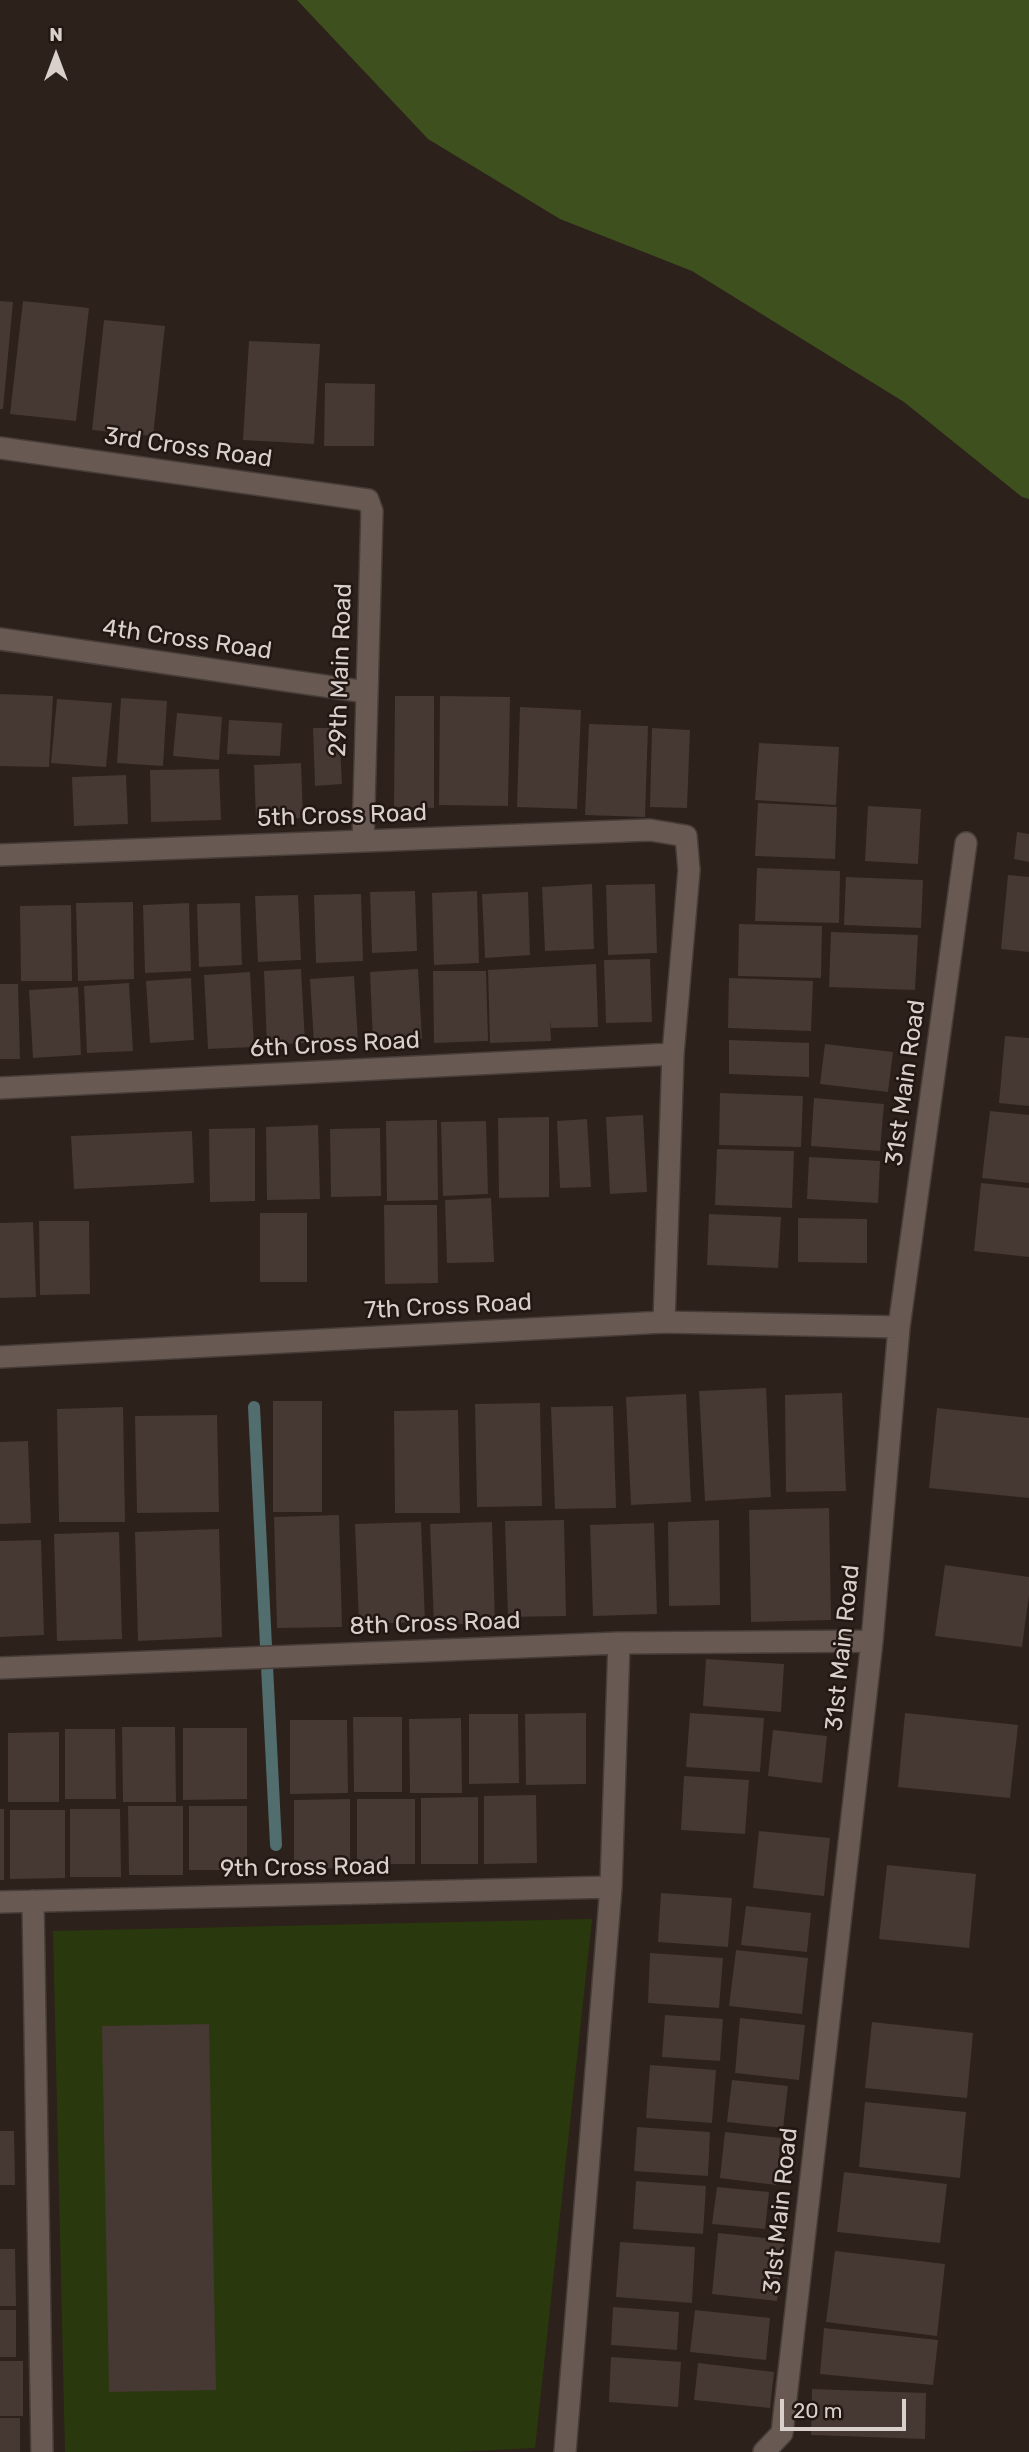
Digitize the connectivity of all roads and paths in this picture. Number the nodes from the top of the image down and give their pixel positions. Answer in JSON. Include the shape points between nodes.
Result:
{"nodes":[{"id":1,"x":0,"y":448,"type":"edge"},
{"id":2,"x":368,"y":500,"type":"joint"},
{"id":3,"x":0,"y":639,"type":"edge"},
{"id":4,"x":366,"y":692,"type":"junction"},
{"id":5,"x":363,"y":841,"type":"junction"},
{"id":6,"x":966,"y":843,"type":"dead end"},
{"id":7,"x":0,"y":855,"type":"edge"},
{"id":8,"x":674,"y":1054,"type":"junction"},
{"id":9,"x":0,"y":1088,"type":"edge"},
{"id":10,"x":664,"y":1322,"type":"junction"},
{"id":11,"x":899,"y":1327,"type":"junction"},
{"id":12,"x":0,"y":1357,"type":"edge"},
{"id":13,"x":872,"y":1641,"type":"junction"},
{"id":14,"x":619,"y":1643,"type":"junction"},
{"id":15,"x":0,"y":1668,"type":"edge"},
{"id":16,"x":611,"y":1887,"type":"junction"},
{"id":17,"x":33,"y":1901,"type":"junction"},
{"id":18,"x":0,"y":1902,"type":"edge"},
{"id":19,"x":42,"y":2452,"type":"edge"},
{"id":20,"x":565,"y":2452,"type":"edge"},
{"id":21,"x":764,"y":2452,"type":"edge"}],
"edges":[{"from":1,"to":2,"type":"street","name":"3rd Cross Road"},
{"from":2,"to":4,"type":"street","name":"29th Main Road","via":[[372,511]]},
{"from":3,"to":4,"type":"street","name":"4th Cross Road"},
{"from":4,"to":5,"type":"street","name":"29th Main Road"},
{"from":5,"to":7,"type":"street","name":"5th Cross Road"},
{"from":5,"to":8,"type":"street","name":"5th Cross Road","via":[[650,830],[686,836],[688,870]]},
{"from":6,"to":11,"type":"street","name":"31st Main Road"},
{"from":8,"to":9,"type":"street","name":"6th Cross Road"},
{"from":8,"to":10,"type":"street"},
{"from":10,"to":11,"type":"street","name":"7th Cross Road"},
{"from":10,"to":12,"type":"street","name":"7th Cross Road"},
{"from":11,"to":13,"type":"street","name":"31st Main Road"},
{"from":13,"to":14,"type":"street","name":"8th Cross Road"},
{"from":13,"to":21,"type":"street","name":"31st Main Road","via":[[782,2433]]},
{"from":14,"to":15,"type":"street","name":"8th Cross Road"},
{"from":14,"to":16,"type":"street"},
{"from":16,"to":17,"type":"street","name":"9th Cross Road"},
{"from":16,"to":20,"type":"street"},
{"from":17,"to":18,"type":"street","name":"9th Cross Road"},
{"from":17,"to":19,"type":"street"}]}
